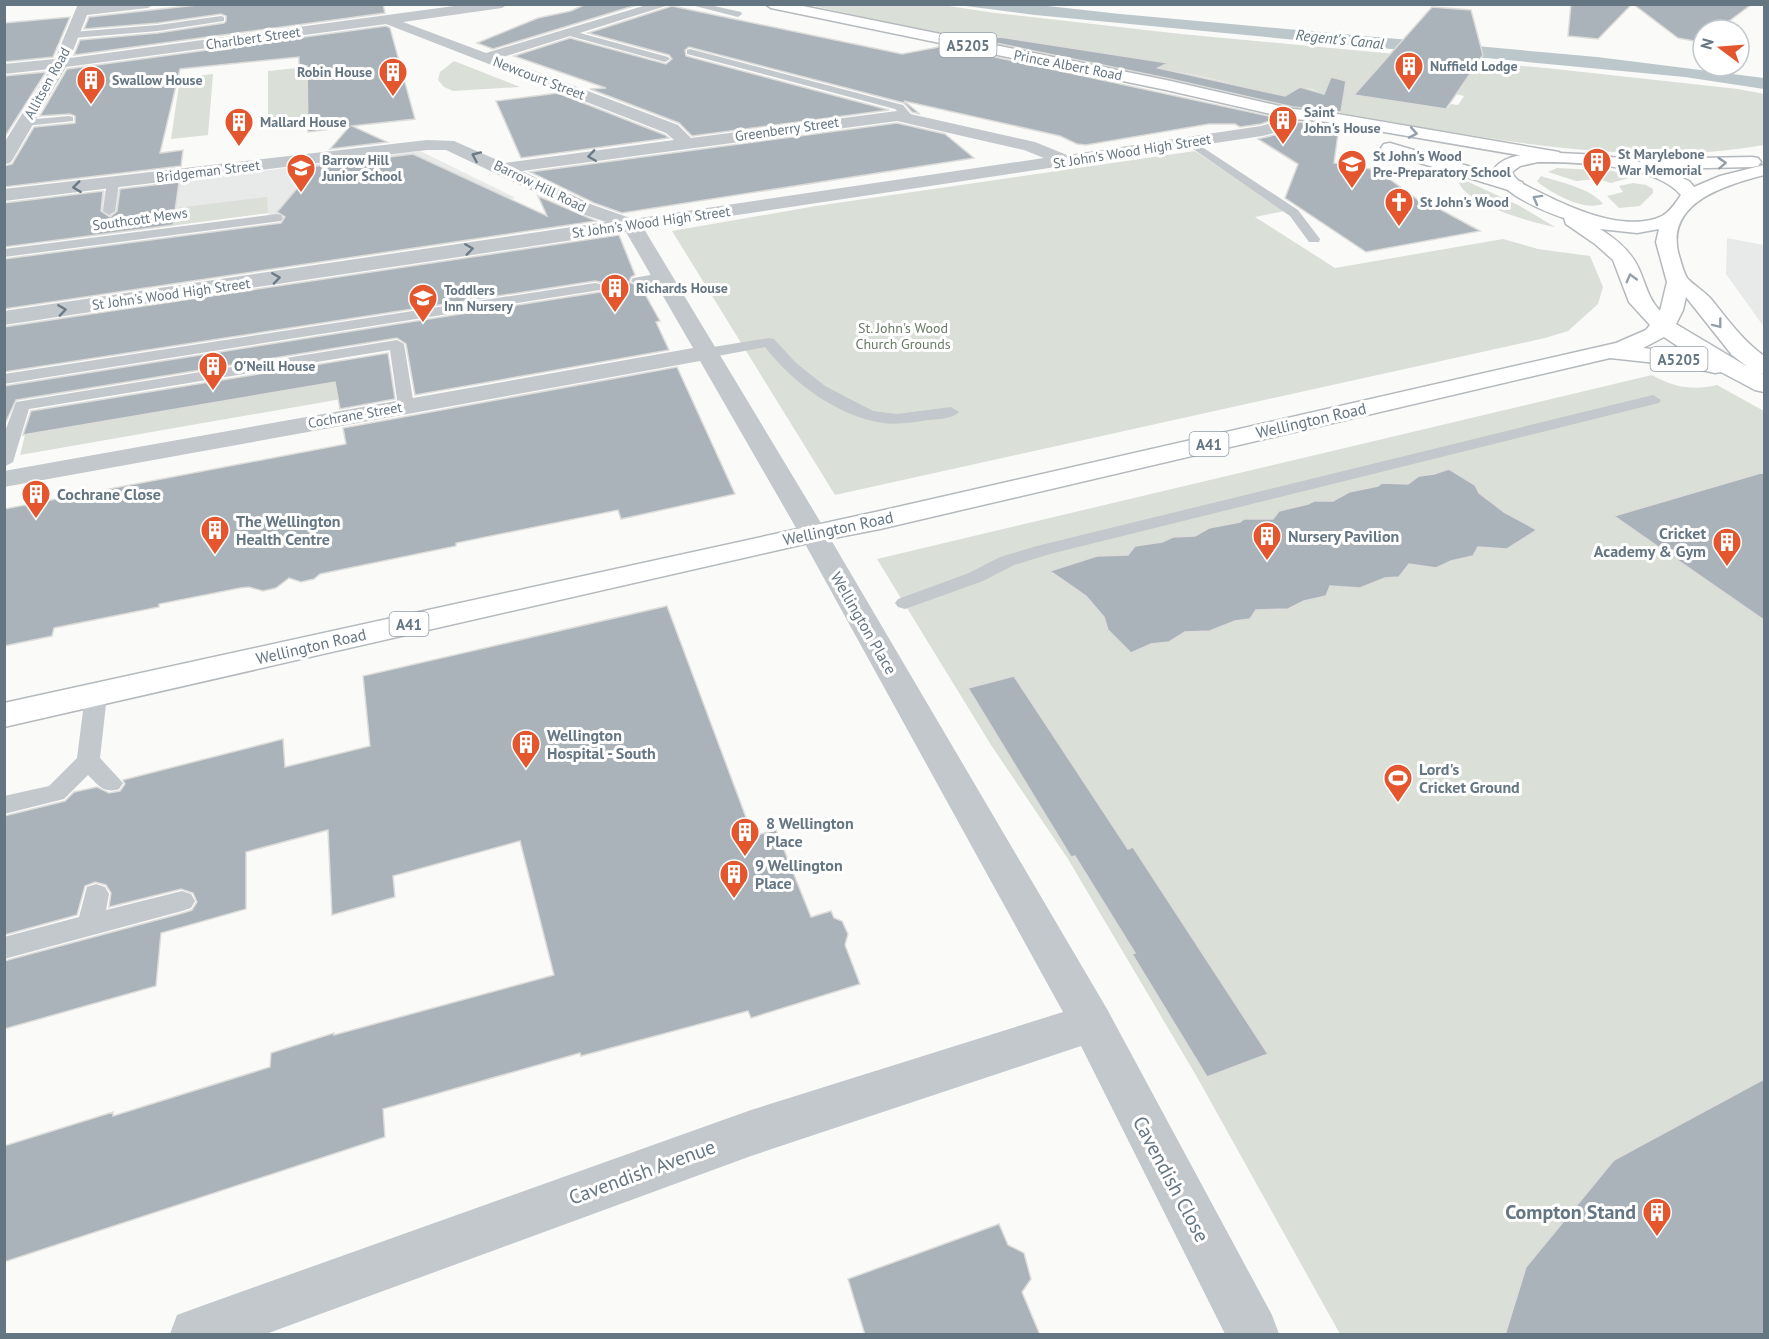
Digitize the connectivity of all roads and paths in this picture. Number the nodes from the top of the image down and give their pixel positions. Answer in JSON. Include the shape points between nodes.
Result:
{"nodes":[{"id":1,"x":148,"y":4,"type":"edge"},
{"id":2,"x":502,"y":4,"type":"edge"},
{"id":3,"x":666,"y":4,"type":"edge"},
{"id":4,"x":771,"y":4,"type":"edge"},
{"id":5,"x":695,"y":5,"type":"edge"},
{"id":6,"x":470,"y":6,"type":"edge"},
{"id":7,"x":84,"y":8,"type":"edge"},
{"id":8,"x":738,"y":14,"type":"dead end"},
{"id":9,"x":221,"y":19,"type":"dead end"},
{"id":10,"x":388,"y":21,"type":"junction"},
{"id":11,"x":569,"y":33,"type":"junction"},
{"id":12,"x":73,"y":35,"type":"junction"},
{"id":13,"x":690,"y":52,"type":"dead end"},
{"id":14,"x":485,"y":57,"type":"junction"},
{"id":15,"x":665,"y":59,"type":"dead end"},
{"id":16,"x":60,"y":64,"type":"junction"},
{"id":17,"x":4,"y":69,"type":"edge"},
{"id":18,"x":1293,"y":114,"type":"junction"},
{"id":19,"x":909,"y":118,"type":"junction"},
{"id":20,"x":69,"y":119,"type":"dead end"},
{"id":21,"x":25,"y":123,"type":"junction"},
{"id":22,"x":1190,"y":142,"type":"junction"},
{"id":23,"x":686,"y":143,"type":"junction"},
{"id":24,"x":448,"y":145,"type":"joint"},
{"id":25,"x":1553,"y":156,"type":"junction"},
{"id":26,"x":4,"y":159,"type":"edge"},
{"id":27,"x":1066,"y":161,"type":"junction"},
{"id":28,"x":1764,"y":161,"type":"edge"},
{"id":29,"x":1622,"y":162,"type":"junction"},
{"id":30,"x":504,"y":168,"type":"junction"},
{"id":31,"x":1764,"y":170,"type":"edge"},
{"id":32,"x":113,"y":182,"type":"junction"},
{"id":33,"x":1515,"y":186,"type":"junction"},
{"id":34,"x":4,"y":195,"type":"edge"},
{"id":35,"x":1692,"y":196,"type":"junction"},
{"id":36,"x":1559,"y":211,"type":"junction"},
{"id":37,"x":109,"y":212,"type":"dead end"},
{"id":38,"x":278,"y":218,"type":"dead end"},
{"id":39,"x":1671,"y":219,"type":"junction"},
{"id":40,"x":632,"y":225,"type":"junction"},
{"id":41,"x":1314,"y":239,"type":"dead end"},
{"id":42,"x":4,"y":252,"type":"edge"},
{"id":43,"x":662,"y":277,"type":"junction"},
{"id":44,"x":638,"y":281,"type":"dead end"},
{"id":45,"x":1678,"y":282,"type":"junction"},
{"id":46,"x":596,"y":287,"type":"dead end"},
{"id":47,"x":4,"y":318,"type":"edge"},
{"id":48,"x":1663,"y":324,"type":"junction"},
{"id":49,"x":706,"y":353,"type":"junction"},
{"id":50,"x":1604,"y":353,"type":"junction"},
{"id":51,"x":1760,"y":377,"type":"edge"},
{"id":52,"x":4,"y":379,"type":"edge"},
{"id":53,"x":1653,"y":399,"type":"dead end"},
{"id":54,"x":406,"y":406,"type":"junction"},
{"id":55,"x":951,"y":412,"type":"dead end"},
{"id":56,"x":4,"y":462,"type":"edge"},
{"id":57,"x":4,"y":479,"type":"edge"},
{"id":58,"x":813,"y":533,"type":"junction"},
{"id":59,"x":905,"y":603,"type":"dead end"},
{"id":60,"x":96,"y":695,"type":"junction"},
{"id":61,"x":4,"y":716,"type":"edge"},
{"id":62,"x":88,"y":761,"type":"junction"},
{"id":63,"x":111,"y":783,"type":"dead end"},
{"id":64,"x":4,"y":805,"type":"edge"},
{"id":65,"x":96,"y":894,"type":"dead end"},
{"id":66,"x":182,"y":901,"type":"dead end"},
{"id":67,"x":90,"y":926,"type":"junction"},
{"id":68,"x":4,"y":948,"type":"edge"},
{"id":69,"x":1092,"y":1023,"type":"junction"},
{"id":70,"x":196,"y":1335,"type":"edge"},
{"id":71,"x":1253,"y":1335,"type":"edge"}],
"edges":[{"from":1,"to":7,"type":"street"},
{"from":2,"to":6,"type":"street","name":"Charlbert Street"},
{"from":3,"to":11,"type":"street"},
{"from":4,"to":18,"type":"main road","name":"Prince Albert Road","number":"A5205","via":[[1156,82]]},
{"from":5,"to":8,"type":"lane"},
{"from":6,"to":10,"type":"street","name":"Charlbert Street"},
{"from":7,"to":12,"type":"street","name":"Allitsen Road"},
{"from":9,"to":12,"type":"lane"},
{"from":10,"to":14,"type":"street","name":"Newcourt Street"},
{"from":10,"to":16,"type":"street","name":"Charlbert Street"},
{"from":11,"to":14,"type":"street"},
{"from":11,"to":15,"type":"lane"},
{"from":12,"to":16,"type":"street","name":"Allitsen Road"},
{"from":13,"to":19,"type":"lane","via":[[899,107]]},
{"from":14,"to":23,"type":"street","name":"Newcourt Street","via":[[672,129]]},
{"from":16,"to":17,"type":"street","name":"Charlbert Street"},
{"from":16,"to":21,"type":"street","name":"Allitsen Road"},
{"from":18,"to":22,"type":"street","name":"St John's Wood High Street","via":[[1284,124],[1262,131]]},
{"from":18,"to":25,"type":"main road","name":"Prince Albert Road","number":"A5205","one_way":true},
{"from":18,"to":33,"type":"main road","name":"Prince Albert Road","number":"A5205","via":[[1305,127]]},
{"from":19,"to":23,"type":"street","name":"Greenberry Street","via":[[883,116]]},
{"from":19,"to":27,"type":"street","name":"Greenberry Street","via":[[1029,146]]},
{"from":20,"to":21,"type":"lane"},
{"from":21,"to":26,"type":"street","name":"Allitsen Road"},
{"from":22,"to":27,"type":"street","name":"St John's Wood High Street"},
{"from":22,"to":41,"type":"lane","via":[[1294,213]]},
{"from":23,"to":30,"type":"street","name":"Greenberry Street","one_way":true},
{"from":30,"to":24,"type":"street","name":"Barrow Hill Road","one_way":true},
{"from":24,"to":32,"type":"street","name":"Bridgeman Street"},
{"from":25,"to":29,"type":"main road"},
{"from":25,"to":33,"type":"main road","via":[[1508,163],[1501,173]]},
{"from":27,"to":40,"type":"street","name":"St John's Wood High Street"},
{"from":29,"to":28,"type":"main road","one_way":true,"via":[[1669,165]]},
{"from":29,"to":35,"type":"main road","via":[[1687,188]]},
{"from":30,"to":40,"type":"street","name":"Barrow Hill Road","via":[[586,209]]},
{"from":31,"to":35,"type":"main road","via":[[1733,178]]},
{"from":32,"to":34,"type":"street","name":"Bridgeman Street","one_way":true},
{"from":32,"to":37,"type":"lane"},
{"from":36,"to":33,"type":"main road","name":"Prince Albert Road","one_way":true},
{"from":35,"to":39,"type":"main road"},
{"from":36,"to":39,"type":"main road","via":[[1624,225]]},
{"from":48,"to":36,"type":"main road","one_way":true,"via":[[1640,301],[1621,257]]},
{"from":38,"to":42,"type":"lane","name":"Southcott Mews"},
{"from":39,"to":45,"type":"main road","via":[[1666,242]]},
{"from":40,"to":43,"type":"street","name":"Wellington Place"},
{"from":47,"to":40,"type":"street","name":"St John's Wood High Street","one_way":true},
{"from":43,"to":44,"type":"lane"},
{"from":43,"to":49,"type":"street","name":"Wellington Place"},
{"from":45,"to":48,"type":"main road","via":[[1672,310]]},
{"from":45,"to":51,"type":"main road","number":"A5205","one_way":true,"via":[[1694,293]]},
{"from":46,"to":52,"type":"lane"},
{"from":48,"to":50,"type":"main road","name":"Wellington Road","number":"A41","via":[[1648,338]]},
{"from":48,"to":51,"type":"main road","number":"A5205"},
{"from":49,"to":54,"type":"street","name":"Cochrane Street"},
{"from":49,"to":55,"type":"lane","via":[[769,342],[778,355],[820,390],[858,411],[883,418]]},
{"from":49,"to":58,"type":"street","name":"Wellington Place"},
{"from":50,"to":51,"type":"main road","number":"A5205","via":[[1684,359]]},
{"from":50,"to":58,"type":"main road","name":"Wellington Road","number":"A41"},
{"from":53,"to":59,"type":"lane","via":[[1044,550],[1006,561],[976,577]]},
{"from":54,"to":56,"type":"lane","via":[[397,344],[22,405]]},
{"from":54,"to":57,"type":"street","name":"Cochrane Street"},
{"from":58,"to":60,"type":"main road","name":"Wellington Road","number":"A41"},
{"from":58,"to":69,"type":"street","name":"Wellington Place"},
{"from":60,"to":61,"type":"main road","name":"Wellington Road","number":"A41"},
{"from":60,"to":62,"type":"lane"},
{"from":62,"to":63,"type":"lane"},
{"from":62,"to":64,"type":"lane","via":[[56,792]]},
{"from":65,"to":67,"type":"lane"},
{"from":66,"to":67,"type":"lane"},
{"from":67,"to":68,"type":"lane"},
{"from":69,"to":70,"type":"street","name":"Cavendish Avenue","via":[[751,1133]]},
{"from":69,"to":71,"type":"street","name":"Cavendish Close"}]}
